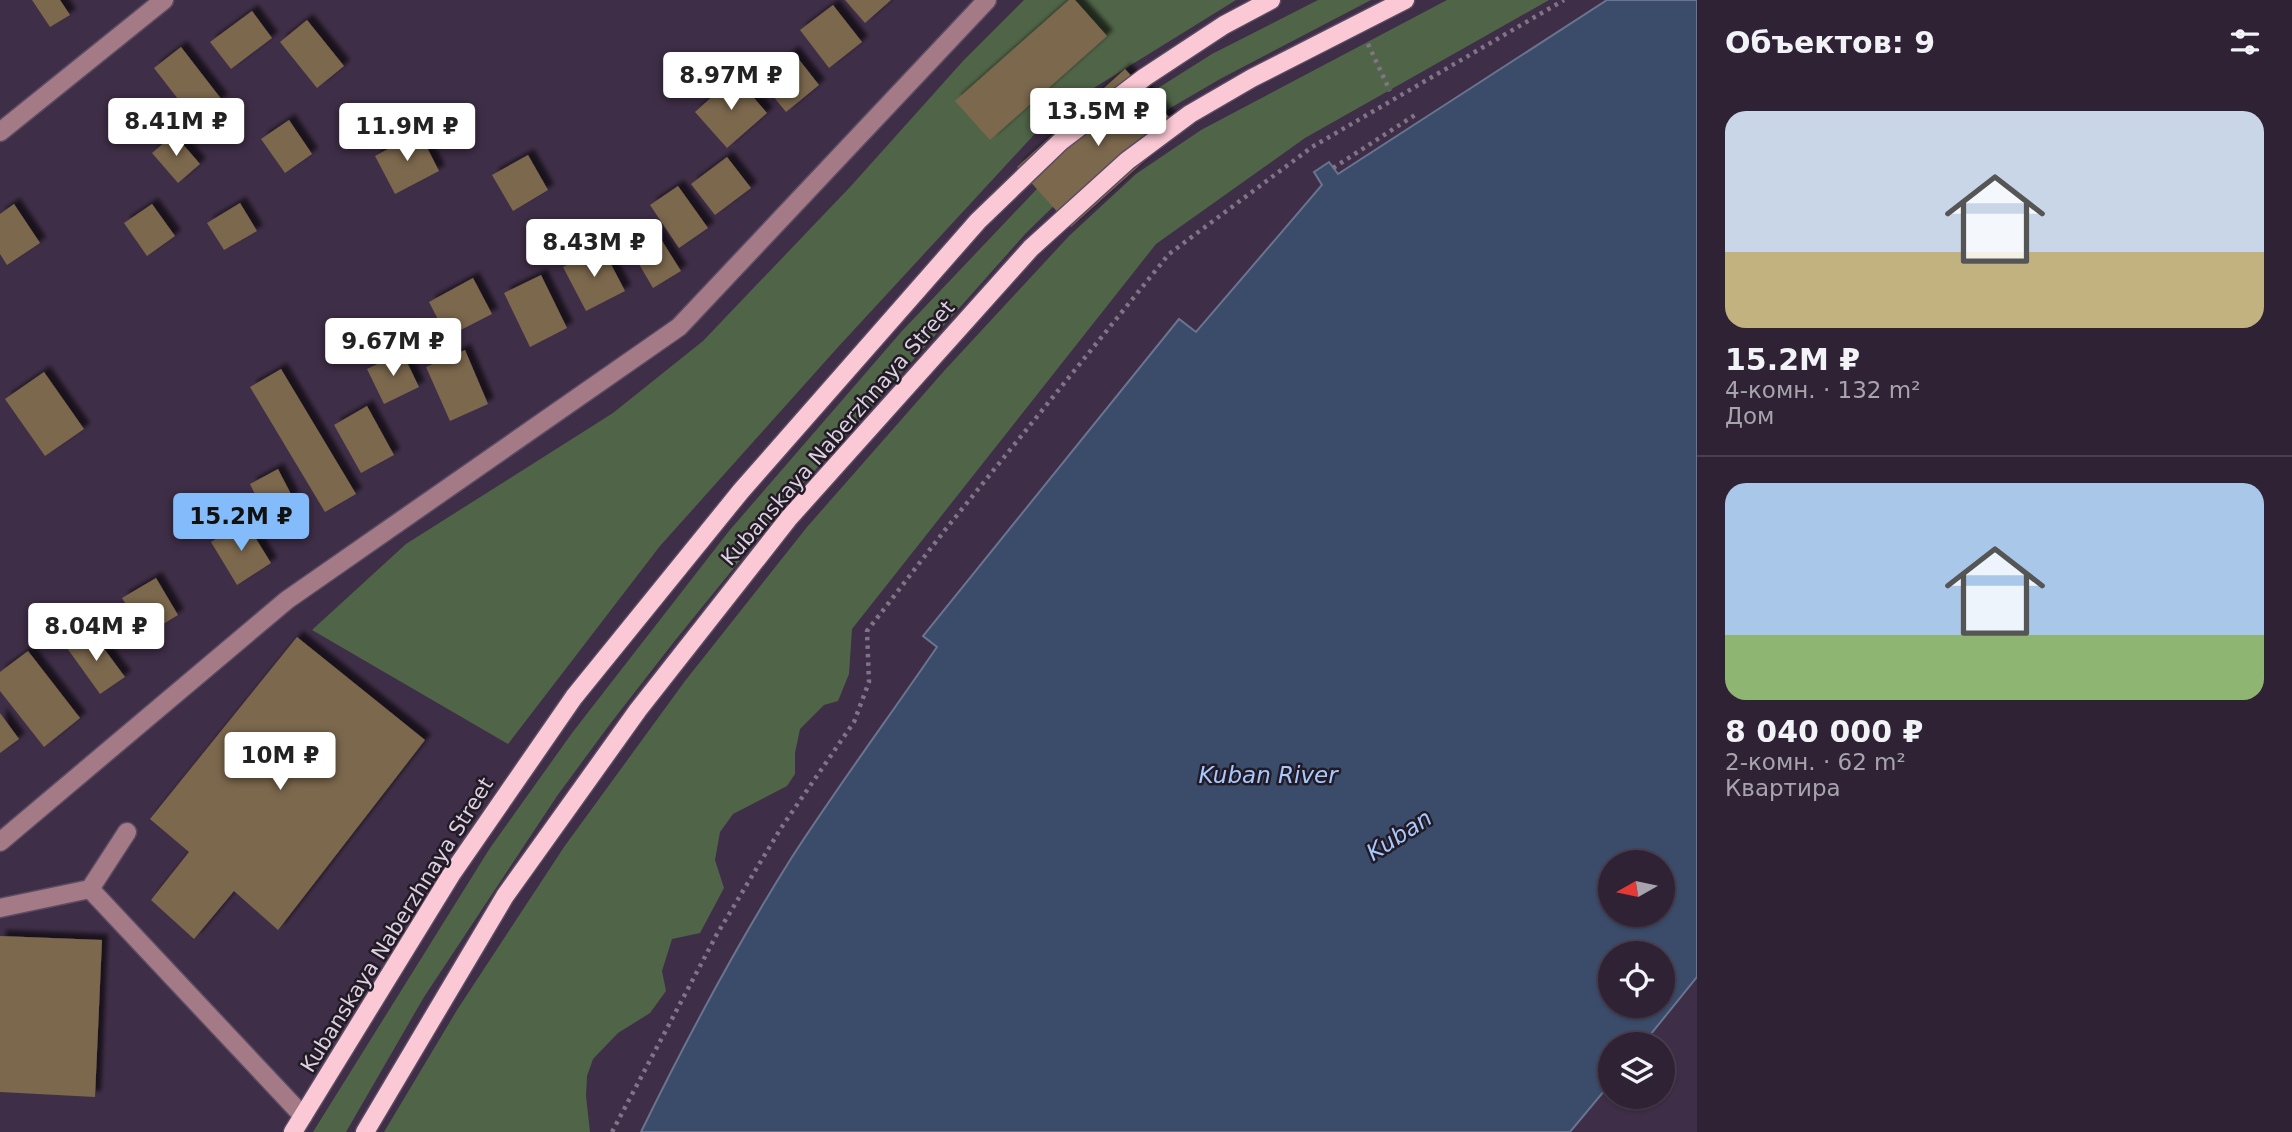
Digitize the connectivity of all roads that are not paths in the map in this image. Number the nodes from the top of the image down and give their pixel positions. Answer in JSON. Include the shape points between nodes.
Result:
{"nodes":[{"id":1,"x":164,"y":0,"type":"edge"},
{"id":2,"x":987,"y":0,"type":"edge"},
{"id":3,"x":1271,"y":0,"type":"edge"},
{"id":4,"x":1405,"y":0,"type":"edge"},
{"id":5,"x":0,"y":132,"type":"edge"},
{"id":6,"x":127,"y":832,"type":"dead end"},
{"id":7,"x":0,"y":842,"type":"edge"},
{"id":8,"x":90,"y":890,"type":"junction"},
{"id":9,"x":0,"y":908,"type":"edge"},
{"id":10,"x":303,"y":1116,"type":"junction"},
{"id":11,"x":293,"y":1132,"type":"edge"},
{"id":12,"x":365,"y":1132,"type":"edge"}],
"edges":[{"from":1,"to":5,"type":"street"},
{"from":2,"to":7,"type":"street","via":[[678,327],[287,600]]},
{"from":3,"to":10,"type":"main road","name":"Kubanskaya Naberzhnaya Street","via":[[1224,24],[1061,141],[978,220],[741,491],[574,697],[451,875]]},
{"from":4,"to":12,"type":"main road","name":"Kubanskaya Naberzhnaya Street","via":[[1190,114],[1127,161],[1031,248],[789,518],[638,710],[505,896]]},
{"from":6,"to":8,"type":"street"},
{"from":8,"to":9,"type":"street"},
{"from":8,"to":10,"type":"street"},
{"from":10,"to":11,"type":"main road","name":"Kubanskaya Naberzhnaya Street"}]}
